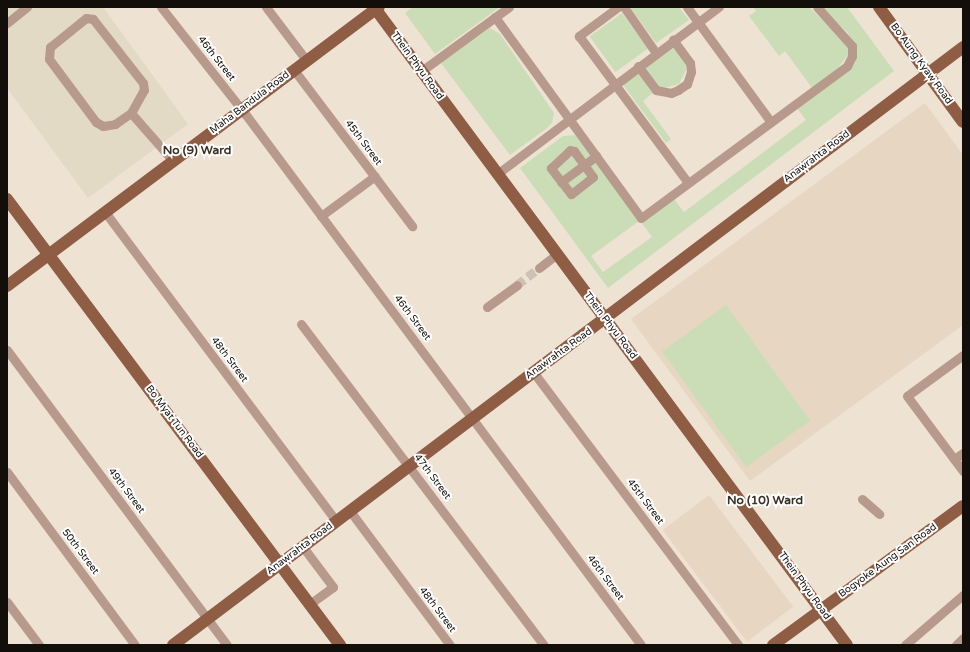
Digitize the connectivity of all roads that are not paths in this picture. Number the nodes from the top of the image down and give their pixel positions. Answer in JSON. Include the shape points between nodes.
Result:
{"nodes":[{"id":1,"x":27,"y":7,"type":"edge"},
{"id":2,"x":162,"y":7,"type":"edge"},
{"id":3,"x":266,"y":7,"type":"edge"},
{"id":4,"x":509,"y":7,"type":"edge"},
{"id":5,"x":618,"y":7,"type":"edge"},
{"id":6,"x":624,"y":7,"type":"edge"},
{"id":7,"x":687,"y":7,"type":"edge"},
{"id":8,"x":719,"y":7,"type":"edge"},
{"id":9,"x":817,"y":7,"type":"edge"},
{"id":10,"x":879,"y":7,"type":"edge"},
{"id":11,"x":376,"y":8,"type":"edge"},
{"id":12,"x":495,"y":17,"type":"junction"},
{"id":13,"x":698,"y":22,"type":"junction"},
{"id":14,"x":7,"y":23,"type":"edge"},
{"id":15,"x":673,"y":40,"type":"junction"},
{"id":16,"x":963,"y":47,"type":"edge"},
{"id":17,"x":656,"y":53,"type":"junction"},
{"id":18,"x":307,"y":61,"type":"junction"},
{"id":19,"x":638,"y":66,"type":"junction"},
{"id":20,"x":420,"y":72,"type":"junction"},
{"id":21,"x":296,"y":73,"type":"junction"},
{"id":22,"x":928,"y":73,"type":"junction"},
{"id":23,"x":614,"y":84,"type":"junction"},
{"id":24,"x":244,"y":112,"type":"junction"},
{"id":25,"x":131,"y":113,"type":"junction"},
{"id":26,"x":570,"y":120,"type":"junction"},
{"id":27,"x":771,"y":122,"type":"junction"},
{"id":28,"x":963,"y":122,"type":"edge"},
{"id":29,"x":596,"y":156,"type":"junction"},
{"id":30,"x":173,"y":161,"type":"junction"},
{"id":31,"x":584,"y":165,"type":"junction"},
{"id":32,"x":497,"y":174,"type":"junction"},
{"id":33,"x":374,"y":176,"type":"junction"},
{"id":34,"x":561,"y":182,"type":"junction"},
{"id":35,"x":688,"y":183,"type":"junction"},
{"id":36,"x":7,"y":199,"type":"edge"},
{"id":37,"x":105,"y":212,"type":"junction"},
{"id":38,"x":321,"y":216,"type":"junction"},
{"id":39,"x":412,"y":226,"type":"dead end"},
{"id":40,"x":557,"y":254,"type":"junction"},
{"id":41,"x":48,"y":255,"type":"junction"},
{"id":42,"x":539,"y":268,"type":"tunnel mouth"},
{"id":43,"x":517,"y":284,"type":"tunnel mouth"},
{"id":44,"x":7,"y":286,"type":"edge"},
{"id":45,"x":488,"y":307,"type":"dead end"},
{"id":46,"x":606,"y":320,"type":"junction"},
{"id":47,"x":301,"y":324,"type":"dead end"},
{"id":48,"x":7,"y":350,"type":"edge"},
{"id":49,"x":963,"y":355,"type":"edge"},
{"id":50,"x":534,"y":373,"type":"junction"},
{"id":51,"x":473,"y":418,"type":"junction"},
{"id":52,"x":963,"y":453,"type":"edge"},
{"id":53,"x":954,"y":459,"type":"junction"},
{"id":54,"x":410,"y":465,"type":"junction"},
{"id":55,"x":963,"y":471,"type":"edge"},
{"id":56,"x":7,"y":472,"type":"edge"},
{"id":57,"x":862,"y":499,"type":"dead end"},
{"id":58,"x":963,"y":506,"type":"edge"},
{"id":59,"x":350,"y":511,"type":"junction"},
{"id":60,"x":879,"y":514,"type":"dead end"},
{"id":61,"x":963,"y":516,"type":"edge"},
{"id":62,"x":336,"y":521,"type":"junction"},
{"id":63,"x":303,"y":546,"type":"junction"},
{"id":64,"x":280,"y":564,"type":"junction"},
{"id":65,"x":963,"y":595,"type":"edge"},
{"id":66,"x":7,"y":602,"type":"edge"},
{"id":67,"x":310,"y":604,"type":"junction"},
{"id":68,"x":824,"y":613,"type":"junction"},
{"id":69,"x":208,"y":619,"type":"junction"},
{"id":70,"x":963,"y":638,"type":"edge"},
{"id":71,"x":39,"y":645,"type":"edge"},
{"id":72,"x":135,"y":645,"type":"edge"},
{"id":73,"x":173,"y":645,"type":"edge"},
{"id":74,"x":227,"y":645,"type":"edge"},
{"id":75,"x":340,"y":645,"type":"edge"},
{"id":76,"x":450,"y":645,"type":"edge"},
{"id":77,"x":544,"y":645,"type":"edge"},
{"id":78,"x":641,"y":645,"type":"edge"},
{"id":79,"x":738,"y":645,"type":"edge"},
{"id":80,"x":774,"y":645,"type":"edge"},
{"id":81,"x":787,"y":645,"type":"edge"},
{"id":82,"x":847,"y":645,"type":"edge"},
{"id":83,"x":905,"y":645,"type":"edge"},
{"id":84,"x":956,"y":645,"type":"edge"}],
"edges":[{"from":1,"to":14,"type":"street"},
{"from":2,"to":24,"type":"street","name":"46th Street"},
{"from":3,"to":18,"type":"street"},
{"from":4,"to":12,"type":"street"},
{"from":5,"to":23,"type":"street","via":[[579,36]]},
{"from":6,"to":17,"type":"street"},
{"from":7,"to":13,"type":"street"},
{"from":8,"to":13,"type":"street"},
{"from":9,"to":27,"type":"street","via":[[846,37],[852,46],[852,56],[847,66]]},
{"from":10,"to":22,"type":"main road","name":"Bo Aung Kyaw Road"},
{"from":11,"to":18,"type":"main road","name":"Maha Bandula Road"},
{"from":11,"to":20,"type":"main road","name":"Thein Phyu Road"},
{"from":12,"to":20,"type":"street"},
{"from":12,"to":26,"type":"street"},
{"from":13,"to":15,"type":"street"},
{"from":13,"to":27,"type":"street"},
{"from":15,"to":17,"type":"street"},
{"from":15,"to":19,"type":"street","via":[[690,63],[691,72],[687,84],[672,93],[663,93],[656,90]]},
{"from":16,"to":22,"type":"main road","name":"Anawrahta Road"},
{"from":17,"to":19,"type":"street"},
{"from":18,"to":21,"type":"main road","name":"Maha Bandula Road"},
{"from":19,"to":23,"type":"street"},
{"from":20,"to":32,"type":"main road","name":"Thein Phyu Road"},
{"from":21,"to":24,"type":"main road","name":"Maha Bandula Road"},
{"from":21,"to":33,"type":"street","name":"45th Street"},
{"from":22,"to":28,"type":"main road","name":"Bo Aung Kyaw Road"},
{"from":22,"to":46,"type":"main road","name":"Anawrahta Road"},
{"from":23,"to":26,"type":"street"},
{"from":23,"to":35,"type":"street"},
{"from":24,"to":30,"type":"main road","name":"Maha Bandula Road"},
{"from":24,"to":38,"type":"street","name":"46th Street"},
{"from":25,"to":25,"type":"street","via":[[144,90],[143,83],[93,19],[86,18],[50,47],[49,59],[96,122],[103,126],[115,124]]},
{"from":25,"to":30,"type":"street"},
{"from":26,"to":29,"type":"street"},
{"from":26,"to":32,"type":"street"},
{"from":27,"to":35,"type":"street"},
{"from":29,"to":31,"type":"street"},
{"from":29,"to":35,"type":"street","via":[[641,218]]},
{"from":30,"to":37,"type":"main road","name":"Maha Bandula Road"},
{"from":31,"to":34,"type":"street"},
{"from":31,"to":34,"type":"street","via":[[593,174],[591,181],[571,194]]},
{"from":31,"to":34,"type":"street","via":[[574,150],[568,152],[551,168]]},
{"from":32,"to":40,"type":"main road","name":"Thein Phyu Road"},
{"from":33,"to":38,"type":"street","name":"45th Street"},
{"from":33,"to":39,"type":"street"},
{"from":36,"to":41,"type":"main road","name":"Bo Myat Tun Road"},
{"from":37,"to":41,"type":"main road","name":"Maha Bandula Road"},
{"from":37,"to":62,"type":"street","name":"48th Street"},
{"from":38,"to":51,"type":"street","name":"46th Street"},
{"from":40,"to":42,"type":"street"},
{"from":40,"to":46,"type":"main road","name":"Thein Phyu Road"},
{"from":41,"to":44,"type":"main road","name":"Maha Bandula Road"},
{"from":41,"to":64,"type":"main road","name":"Bo Myat Tun Road"},
{"from":43,"to":45,"type":"street"},
{"from":46,"to":50,"type":"main road","name":"Anawrahta Road"},
{"from":46,"to":68,"type":"main road","name":"Thein Phyu Road"},
{"from":47,"to":54,"type":"street","name":"47th Street"},
{"from":48,"to":69,"type":"street","name":"49th Street"},
{"from":49,"to":53,"type":"street","via":[[908,396]]},
{"from":50,"to":51,"type":"main road","name":"Anawrahta Road"},
{"from":50,"to":79,"type":"street","name":"45th Street"},
{"from":51,"to":54,"type":"main road","name":"Anawrahta Road"},
{"from":51,"to":78,"type":"street","name":"46th Street"},
{"from":52,"to":53,"type":"street"},
{"from":53,"to":55,"type":"street"},
{"from":54,"to":59,"type":"main road","name":"Anawrahta Road"},
{"from":54,"to":77,"type":"street","name":"47th Street"},
{"from":56,"to":72,"type":"street","name":"50th Street"},
{"from":57,"to":60,"type":"street"},
{"from":58,"to":68,"type":"main road","name":"Bogyoke Aung San Road"},
{"from":59,"to":62,"type":"main road","name":"Anawrahta Road"},
{"from":59,"to":76,"type":"street","name":"48th Street"},
{"from":61,"to":68,"type":"main road","name":"Bogyoke Aung San Road"},
{"from":62,"to":63,"type":"main road","name":"Anawrahta Road"},
{"from":63,"to":64,"type":"main road","name":"Anawrahta Road"},
{"from":63,"to":67,"type":"street","via":[[333,586]]},
{"from":64,"to":67,"type":"main road","name":"Bo Myat Tun Road"},
{"from":64,"to":69,"type":"main road","name":"Anawrahta Road"},
{"from":65,"to":83,"type":"street"},
{"from":66,"to":71,"type":"street"},
{"from":67,"to":75,"type":"main road","name":"Bo Myat Tun Road"},
{"from":68,"to":80,"type":"main road","name":"Bogyoke Aung San Road"},
{"from":68,"to":81,"type":"main road","name":"Bogyoke Aung San Road"},
{"from":68,"to":82,"type":"main road","name":"Thein Phyu Road"},
{"from":69,"to":73,"type":"main road","name":"Anawrahta Road"},
{"from":69,"to":74,"type":"street","name":"49th Street"},
{"from":70,"to":84,"type":"street"}]}
